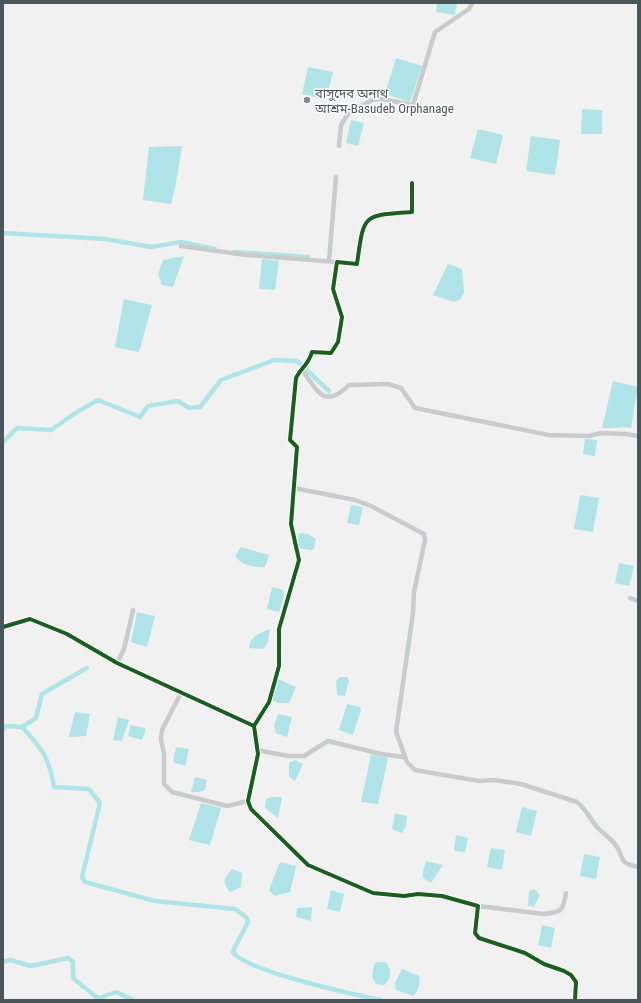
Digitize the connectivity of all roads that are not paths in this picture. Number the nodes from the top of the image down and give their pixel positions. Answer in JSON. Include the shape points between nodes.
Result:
{"nodes":[{"id":1,"x":472,"y":3,"type":"edge"},
{"id":2,"x":339,"y":146,"type":"dead end"},
{"id":3,"x":336,"y":177,"type":"dead end"},
{"id":4,"x":412,"y":183,"type":"dead end"},
{"id":5,"x":181,"y":246,"type":"dead end"},
{"id":6,"x":329,"y":261,"type":"junction"},
{"id":7,"x":337,"y":262,"type":"junction"},
{"id":8,"x":302,"y":370,"type":"junction"},
{"id":9,"x":638,"y":436,"type":"edge"},
{"id":10,"x":294,"y":488,"type":"junction"},
{"id":11,"x":630,"y":598,"type":"dead end"},
{"id":12,"x":638,"y":601,"type":"edge"},
{"id":13,"x":133,"y":610,"type":"dead end"},
{"id":14,"x":3,"y":627,"type":"edge"},
{"id":15,"x":117,"y":663,"type":"junction"},
{"id":16,"x":181,"y":693,"type":"junction"},
{"id":17,"x":254,"y":726,"type":"junction"},
{"id":18,"x":257,"y":750,"type":"junction"},
{"id":19,"x":404,"y":757,"type":"junction"},
{"id":20,"x":248,"y":801,"type":"junction"},
{"id":21,"x":638,"y":867,"type":"edge"},
{"id":22,"x":566,"y":893,"type":"dead end"},
{"id":23,"x":478,"y":906,"type":"junction"},
{"id":24,"x":575,"y":1000,"type":"edge"}],
"edges":[{"from":1,"to":2,"type":"street","via":[[469,8],[435,32],[413,105],[382,99],[372,100],[348,114],[341,125]]},
{"from":3,"to":6,"type":"street"},
{"from":4,"to":7,"type":"street","via":[[412,212],[381,214],[369,218],[362,228],[357,264]]},
{"from":5,"to":6,"type":"street","via":[[246,255]]},
{"from":6,"to":7,"type":"street"},
{"from":7,"to":8,"type":"street","via":[[333,289],[342,317],[338,342],[331,353],[312,352],[309,363]]},
{"from":8,"to":9,"type":"street","via":[[323,396],[329,398],[340,394],[349,385],[388,384],[401,388],[415,408],[549,435],[589,436],[601,433]]},
{"from":8,"to":10,"type":"street","via":[[296,378],[290,440],[297,447]]},
{"from":10,"to":17,"type":"street","via":[[291,524],[298,560],[279,629],[279,666],[269,702]]},
{"from":10,"to":19,"type":"street","via":[[355,500],[424,534],[396,732]]},
{"from":11,"to":12,"type":"street"},
{"from":13,"to":15,"type":"street","via":[[124,649]]},
{"from":14,"to":15,"type":"street","via":[[30,619],[67,634]]},
{"from":15,"to":16,"type":"street"},
{"from":16,"to":17,"type":"street"},
{"from":16,"to":20,"type":"street","via":[[161,735],[164,784],[172,792],[227,806]]},
{"from":17,"to":18,"type":"street"},
{"from":18,"to":19,"type":"street","via":[[288,756],[304,756],[328,741]]},
{"from":18,"to":20,"type":"street"},
{"from":19,"to":21,"type":"street","via":[[415,770],[479,781],[494,780],[522,784],[577,802],[615,844],[625,863]]},
{"from":20,"to":23,"type":"street","via":[[251,809],[308,865],[373,893],[442,896]]},
{"from":22,"to":23,"type":"street","via":[[561,910],[555,913]]},
{"from":23,"to":24,"type":"street","via":[[475,934],[479,938],[525,953],[544,964],[564,971],[576,982]]}]}
